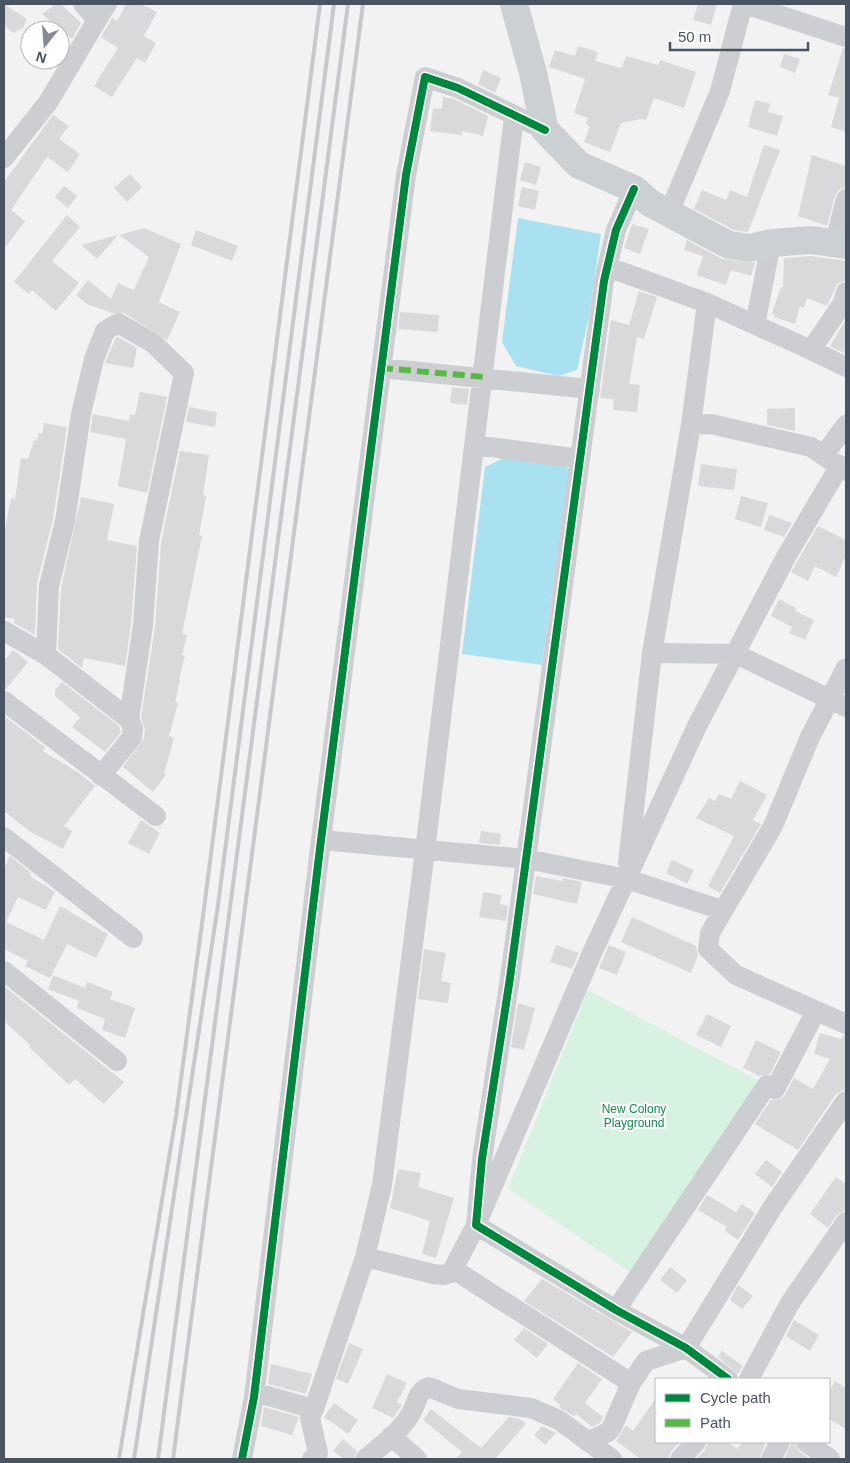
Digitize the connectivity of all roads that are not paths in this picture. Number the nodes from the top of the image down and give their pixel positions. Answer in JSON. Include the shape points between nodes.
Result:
{"nodes":[{"id":1,"x":83,"y":4,"type":"edge"},
{"id":2,"x":514,"y":4,"type":"edge"},
{"id":3,"x":753,"y":5,"type":"edge"},
{"id":4,"x":102,"y":12,"type":"edge"},
{"id":5,"x":846,"y":37,"type":"edge"},
{"id":6,"x":514,"y":116,"type":"junction"},
{"id":7,"x":545,"y":130,"type":"junction"},
{"id":8,"x":4,"y":158,"type":"edge"},
{"id":9,"x":634,"y":189,"type":"junction"},
{"id":10,"x":846,"y":200,"type":"edge"},
{"id":11,"x":669,"y":213,"type":"junction"},
{"id":12,"x":771,"y":243,"type":"junction"},
{"id":13,"x":840,"y":244,"type":"edge"},
{"id":14,"x":608,"y":267,"type":"junction"},
{"id":15,"x":846,"y":292,"type":"edge"},
{"id":16,"x":706,"y":303,"type":"junction"},
{"id":17,"x":755,"y":325,"type":"junction"},
{"id":18,"x":811,"y":350,"type":"junction"},
{"id":19,"x":846,"y":367,"type":"edge"},
{"id":20,"x":382,"y":368,"type":"junction"},
{"id":21,"x":484,"y":377,"type":"junction"},
{"id":22,"x":590,"y":389,"type":"junction"},
{"id":23,"x":691,"y":425,"type":"junction"},
{"id":24,"x":846,"y":425,"type":"edge"},
{"id":25,"x":475,"y":445,"type":"junction"},
{"id":26,"x":580,"y":459,"type":"junction"},
{"id":27,"x":837,"y":463,"type":"edge"},
{"id":28,"x":4,"y":631,"type":"edge"},
{"id":29,"x":652,"y":653,"type":"junction"},
{"id":30,"x":46,"y":655,"type":"junction"},
{"id":31,"x":734,"y":655,"type":"junction"},
{"id":32,"x":846,"y":668,"type":"edge"},
{"id":33,"x":4,"y":701,"type":"edge"},
{"id":34,"x":838,"y":703,"type":"edge"},
{"id":35,"x":129,"y":719,"type":"junction"},
{"id":36,"x":101,"y":776,"type":"junction"},
{"id":37,"x":156,"y":816,"type":"dead end"},
{"id":38,"x":4,"y":837,"type":"edge"},
{"id":39,"x":321,"y":840,"type":"junction"},
{"id":40,"x":425,"y":851,"type":"junction"},
{"id":41,"x":526,"y":859,"type":"junction"},
{"id":42,"x":627,"y":879,"type":"junction"},
{"id":43,"x":722,"y":910,"type":"junction"},
{"id":44,"x":133,"y":938,"type":"dead end"},
{"id":45,"x":4,"y":971,"type":"edge"},
{"id":46,"x":816,"y":1011,"type":"junction"},
{"id":47,"x":846,"y":1024,"type":"edge"},
{"id":48,"x":117,"y":1061,"type":"dead end"},
{"id":49,"x":846,"y":1101,"type":"edge"},
{"id":50,"x":846,"y":1222,"type":"edge"},
{"id":51,"x":476,"y":1225,"type":"junction"},
{"id":52,"x":365,"y":1258,"type":"junction"},
{"id":53,"x":453,"y":1269,"type":"junction"},
{"id":54,"x":616,"y":1310,"type":"junction"},
{"id":55,"x":686,"y":1348,"type":"junction"},
{"id":56,"x":727,"y":1378,"type":"edge"},
{"id":57,"x":750,"y":1378,"type":"edge"},
{"id":58,"x":631,"y":1383,"type":"junction"},
{"id":59,"x":254,"y":1397,"type":"junction"},
{"id":60,"x":314,"y":1409,"type":"junction"},
{"id":61,"x":391,"y":1436,"type":"junction"},
{"id":62,"x":588,"y":1442,"type":"junction"},
{"id":63,"x":695,"y":1443,"type":"edge"},
{"id":64,"x":779,"y":1443,"type":"edge"},
{"id":65,"x":807,"y":1443,"type":"edge"},
{"id":66,"x":320,"y":1457,"type":"edge"},
{"id":67,"x":242,"y":1459,"type":"edge"},
{"id":68,"x":365,"y":1459,"type":"edge"},
{"id":69,"x":417,"y":1459,"type":"edge"},
{"id":70,"x":612,"y":1459,"type":"edge"},
{"id":71,"x":680,"y":1459,"type":"edge"},
{"id":72,"x":771,"y":1459,"type":"edge"},
{"id":73,"x":830,"y":1459,"type":"edge"}],
"edges":[{"from":1,"to":4,"type":"street"},
{"from":2,"to":7,"type":"street"},
{"from":3,"to":5,"type":"street"},
{"from":3,"to":11,"type":"street"},
{"from":4,"to":8,"type":"street","via":[[49,101]]},
{"from":6,"to":7,"type":"street"},
{"from":6,"to":20,"type":"street","via":[[458,88],[425,77],[406,175]]},
{"from":6,"to":21,"type":"street"},
{"from":7,"to":9,"type":"street","via":[[579,165]]},
{"from":9,"to":11,"type":"street"},
{"from":9,"to":14,"type":"street","via":[[616,230]]},
{"from":10,"to":13,"type":"street"},
{"from":11,"to":12,"type":"street","via":[[729,245],[750,248]]},
{"from":12,"to":13,"type":"street","via":[[812,240]]},
{"from":12,"to":17,"type":"street"},
{"from":14,"to":16,"type":"street"},
{"from":14,"to":22,"type":"street"},
{"from":15,"to":18,"type":"street","via":[[843,303]]},
{"from":16,"to":17,"type":"street"},
{"from":16,"to":23,"type":"street"},
{"from":17,"to":18,"type":"street"},
{"from":18,"to":19,"type":"street"},
{"from":20,"to":21,"type":"street"},
{"from":20,"to":39,"type":"street"},
{"from":21,"to":22,"type":"street"},
{"from":21,"to":25,"type":"street"},
{"from":22,"to":26,"type":"street"},
{"from":23,"to":27,"type":"street","via":[[711,424],[766,435],[811,447]]},
{"from":23,"to":29,"type":"street"},
{"from":24,"to":27,"type":"street"},
{"from":25,"to":26,"type":"street"},
{"from":25,"to":40,"type":"street"},
{"from":26,"to":41,"type":"street"},
{"from":27,"to":31,"type":"street"},
{"from":28,"to":30,"type":"street"},
{"from":29,"to":31,"type":"street"},
{"from":29,"to":42,"type":"street"},
{"from":30,"to":35,"type":"street"},
{"from":30,"to":35,"type":"street","via":[[49,586],[65,521],[81,414],[94,359],[105,331],[118,323],[153,343],[184,373],[149,541],[143,625]]},
{"from":31,"to":34,"type":"street"},
{"from":31,"to":42,"type":"street","via":[[698,724]]},
{"from":32,"to":34,"type":"street"},
{"from":33,"to":36,"type":"street"},
{"from":34,"to":43,"type":"street","via":[[810,737],[773,826]]},
{"from":35,"to":36,"type":"street","via":[[132,736]]},
{"from":36,"to":37,"type":"street"},
{"from":38,"to":44,"type":"street"},
{"from":39,"to":40,"type":"street"},
{"from":39,"to":59,"type":"street"},
{"from":40,"to":41,"type":"street"},
{"from":40,"to":52,"type":"street","via":[[382,1185]]},
{"from":41,"to":42,"type":"street"},
{"from":41,"to":51,"type":"street","via":[[482,1159]]},
{"from":42,"to":43,"type":"street"},
{"from":42,"to":51,"type":"street"},
{"from":43,"to":46,"type":"street","via":[[710,933],[708,949],[736,975]]},
{"from":45,"to":48,"type":"street"},
{"from":46,"to":47,"type":"street"},
{"from":46,"to":54,"type":"street","via":[[775,1089],[767,1085]]},
{"from":49,"to":55,"type":"street","via":[[772,1208]]},
{"from":50,"to":57,"type":"street","via":[[790,1303]]},
{"from":51,"to":53,"type":"street"},
{"from":51,"to":54,"type":"street"},
{"from":52,"to":53,"type":"street","via":[[442,1275],[451,1273]]},
{"from":52,"to":60,"type":"street"},
{"from":53,"to":58,"type":"street"},
{"from":54,"to":55,"type":"street"},
{"from":55,"to":56,"type":"street"},
{"from":55,"to":58,"type":"street","via":[[646,1361]]},
{"from":58,"to":62,"type":"street","via":[[612,1427]]},
{"from":59,"to":60,"type":"street","via":[[261,1394]]},
{"from":59,"to":67,"type":"street"},
{"from":60,"to":66,"type":"street","via":[[310,1418]]},
{"from":61,"to":62,"type":"street","via":[[410,1416],[420,1392],[429,1387],[458,1398],[531,1408],[559,1420]]},
{"from":61,"to":68,"type":"street"},
{"from":61,"to":69,"type":"street"},
{"from":62,"to":70,"type":"street"},
{"from":63,"to":71,"type":"street"},
{"from":64,"to":72,"type":"street"},
{"from":65,"to":73,"type":"street"}]}
